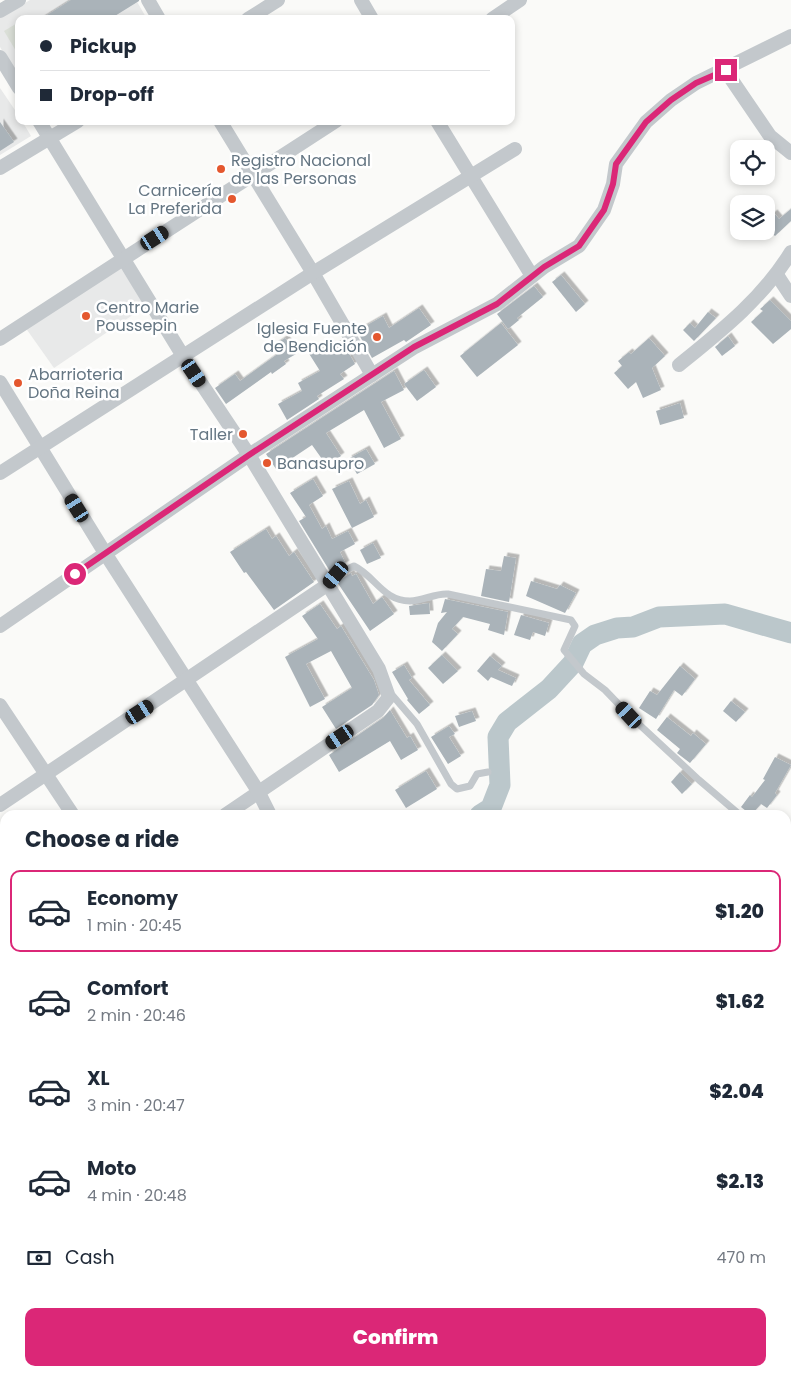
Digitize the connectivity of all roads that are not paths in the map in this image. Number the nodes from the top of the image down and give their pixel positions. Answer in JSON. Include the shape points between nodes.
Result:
{"nodes":[{"id":1,"x":19,"y":0,"type":"edge"},
{"id":2,"x":148,"y":0,"type":"edge"},
{"id":3,"x":278,"y":0,"type":"edge"},
{"id":4,"x":361,"y":0,"type":"edge"},
{"id":5,"x":520,"y":0,"type":"edge"},
{"id":6,"x":0,"y":11,"type":"edge"},
{"id":7,"x":157,"y":15,"type":"edge"},
{"id":8,"x":254,"y":15,"type":"edge"},
{"id":9,"x":370,"y":15,"type":"edge"},
{"id":10,"x":498,"y":15,"type":"edge"},
{"id":11,"x":791,"y":36,"type":"edge"},
{"id":12,"x":0,"y":57,"type":"edge"},
{"id":13,"x":726,"y":70,"type":"junction"},
{"id":14,"x":15,"y":81,"type":"edge"},
{"id":15,"x":41,"y":125,"type":"edge"},
{"id":16,"x":71,"y":125,"type":"edge"},
{"id":17,"x":222,"y":125,"type":"edge"},
{"id":18,"x":330,"y":125,"type":"edge"},
{"id":19,"x":439,"y":125,"type":"edge"},
{"id":20,"x":49,"y":138,"type":"junction"},
{"id":21,"x":515,"y":149,"type":"dead end"},
{"id":22,"x":791,"y":153,"type":"edge"},
{"id":23,"x":0,"y":168,"type":"edge"},
{"id":24,"x":252,"y":174,"type":"junction"},
{"id":25,"x":470,"y":175,"type":"junction"},
{"id":26,"x":791,"y":252,"type":"edge"},
{"id":27,"x":123,"y":259,"type":"junction"},
{"id":28,"x":313,"y":273,"type":"junction"},
{"id":29,"x":777,"y":275,"type":"junction"},
{"id":30,"x":532,"y":276,"type":"junction"},
{"id":31,"x":791,"y":296,"type":"edge"},
{"id":32,"x":0,"y":339,"type":"edge"},
{"id":33,"x":183,"y":356,"type":"junction"},
{"id":34,"x":679,"y":365,"type":"dead end"},
{"id":35,"x":372,"y":375,"type":"junction"},
{"id":36,"x":0,"y":382,"type":"edge"},
{"id":37,"x":40,"y":448,"type":"junction"},
{"id":38,"x":249,"y":455,"type":"junction"},
{"id":39,"x":0,"y":473,"type":"edge"},
{"id":40,"x":105,"y":553,"type":"junction"},
{"id":41,"x":327,"y":585,"type":"junction"},
{"id":42,"x":0,"y":626,"type":"edge"},
{"id":43,"x":186,"y":681,"type":"junction"},
{"id":44,"x":388,"y":697,"type":"junction"},
{"id":45,"x":0,"y":705,"type":"edge"},
{"id":46,"x":488,"y":772,"type":"dead end"},
{"id":47,"x":46,"y":773,"type":"junction"},
{"id":48,"x":258,"y":792,"type":"junction"},
{"id":49,"x":0,"y":805,"type":"edge"},
{"id":50,"x":69,"y":810,"type":"edge"},
{"id":51,"x":231,"y":810,"type":"edge"},
{"id":52,"x":267,"y":810,"type":"edge"},
{"id":53,"x":734,"y":810,"type":"edge"}],
"edges":[{"from":1,"to":6,"type":"street"},
{"from":2,"to":7,"type":"street"},
{"from":3,"to":8,"type":"street"},
{"from":4,"to":9,"type":"street"},
{"from":5,"to":10,"type":"street"},
{"from":11,"to":13,"type":"street"},
{"from":12,"to":14,"type":"street"},
{"from":13,"to":22,"type":"street","via":[[770,136]]},
{"from":13,"to":30,"type":"street","via":[[696,83],[646,122],[616,164],[604,210],[592,230],[579,246]]},
{"from":15,"to":20,"type":"street"},
{"from":16,"to":20,"type":"street"},
{"from":17,"to":24,"type":"street"},
{"from":18,"to":24,"type":"street"},
{"from":19,"to":25,"type":"street"},
{"from":20,"to":23,"type":"street"},
{"from":20,"to":27,"type":"street"},
{"from":21,"to":25,"type":"street"},
{"from":24,"to":27,"type":"street"},
{"from":24,"to":28,"type":"street"},
{"from":25,"to":28,"type":"street"},
{"from":25,"to":30,"type":"street"},
{"from":26,"to":29,"type":"street"},
{"from":27,"to":32,"type":"street"},
{"from":27,"to":33,"type":"street"},
{"from":28,"to":33,"type":"street"},
{"from":28,"to":35,"type":"street"},
{"from":29,"to":31,"type":"street"},
{"from":29,"to":34,"type":"street","via":[[740,315]]},
{"from":30,"to":35,"type":"street","via":[[497,304],[414,347]]},
{"from":33,"to":37,"type":"street"},
{"from":33,"to":38,"type":"street"},
{"from":35,"to":38,"type":"street"},
{"from":36,"to":37,"type":"street"},
{"from":37,"to":39,"type":"street"},
{"from":37,"to":40,"type":"street"},
{"from":38,"to":40,"type":"street"},
{"from":38,"to":41,"type":"street"},
{"from":40,"to":42,"type":"street"},
{"from":40,"to":43,"type":"street"},
{"from":41,"to":43,"type":"street"},
{"from":41,"to":44,"type":"street","via":[[379,669]]},
{"from":41,"to":53,"type":"lane","via":[[336,575],[354,566],[394,598],[418,601],[441,593],[571,620],[575,626],[564,650],[584,674]]},
{"from":43,"to":47,"type":"street"},
{"from":43,"to":48,"type":"street"},
{"from":44,"to":46,"type":"lane","via":[[393,696],[417,724],[457,789],[470,786],[477,774]]},
{"from":44,"to":48,"type":"street","via":[[378,711]]},
{"from":45,"to":47,"type":"street"},
{"from":47,"to":49,"type":"street"},
{"from":47,"to":50,"type":"street"},
{"from":48,"to":51,"type":"street"},
{"from":48,"to":52,"type":"street"}]}
